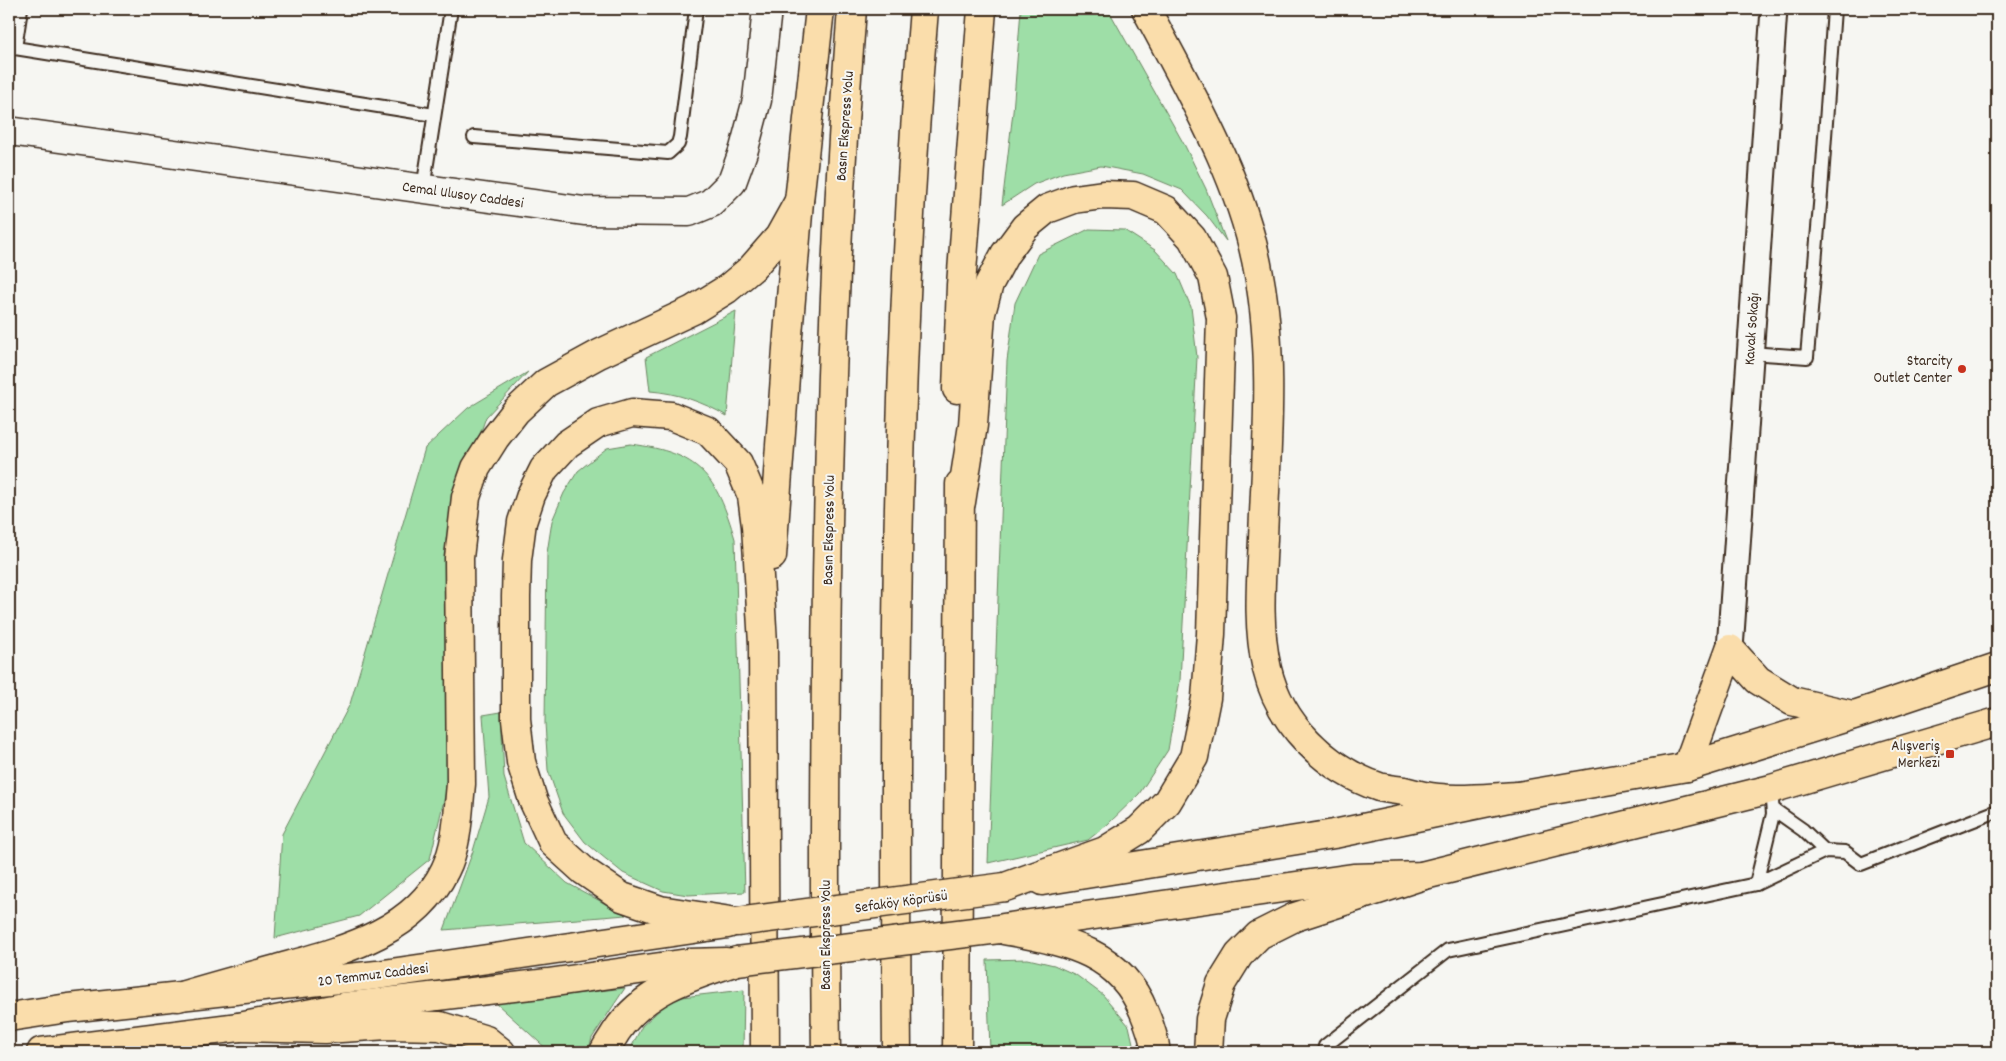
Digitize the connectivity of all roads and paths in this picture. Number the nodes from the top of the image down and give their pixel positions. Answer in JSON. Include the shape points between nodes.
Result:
{"nodes":[{"id":1,"x":21,"y":9,"type":"edge"},
{"id":2,"x":451,"y":9,"type":"edge"},
{"id":3,"x":696,"y":9,"type":"edge"},
{"id":4,"x":767,"y":9,"type":"edge"},
{"id":5,"x":820,"y":9,"type":"edge"},
{"id":6,"x":852,"y":9,"type":"edge"},
{"id":7,"x":924,"y":9,"type":"edge"},
{"id":8,"x":982,"y":9,"type":"edge"},
{"id":9,"x":1146,"y":9,"type":"edge"},
{"id":10,"x":1774,"y":9,"type":"edge"},
{"id":11,"x":1834,"y":9,"type":"edge"},
{"id":12,"x":434,"y":115,"type":"junction"},
{"id":13,"x":9,"y":131,"type":"edge"},
{"id":14,"x":474,"y":137,"type":"dead end"},
{"id":15,"x":423,"y":189,"type":"junction"},
{"id":16,"x":799,"y":201,"type":"junction"},
{"id":17,"x":1749,"y":353,"type":"junction"},
{"id":18,"x":961,"y":502,"type":"junction"},
{"id":19,"x":763,"y":644,"type":"junction"},
{"id":20,"x":1730,"y":649,"type":"junction"},
{"id":21,"x":1997,"y":666,"type":"edge"},
{"id":22,"x":1854,"y":715,"type":"junction"},
{"id":23,"x":1997,"y":722,"type":"edge"},
{"id":24,"x":1687,"y":767,"type":"junction"},
{"id":25,"x":1518,"y":796,"type":"junction"},
{"id":26,"x":1772,"y":799,"type":"junction"},
{"id":27,"x":1997,"y":811,"type":"edge"},
{"id":28,"x":1824,"y":851,"type":"junction"},
{"id":29,"x":1421,"y":876,"type":"junction"},
{"id":30,"x":1756,"y":884,"type":"junction"},
{"id":31,"x":1005,"y":887,"type":"junction"},
{"id":32,"x":737,"y":922,"type":"junction"},
{"id":33,"x":999,"y":929,"type":"junction"},
{"id":34,"x":737,"y":961,"type":"junction"},
{"id":35,"x":178,"y":997,"type":"junction"},
{"id":36,"x":9,"y":1002,"type":"edge"},
{"id":37,"x":68,"y":1008,"type":"junction"},
{"id":38,"x":9,"y":1018,"type":"edge"},
{"id":39,"x":239,"y":1026,"type":"junction"},
{"id":40,"x":41,"y":1052,"type":"edge"},
{"id":41,"x":501,"y":1052,"type":"edge"},
{"id":42,"x":604,"y":1052,"type":"edge"},
{"id":43,"x":765,"y":1052,"type":"edge"},
{"id":44,"x":826,"y":1052,"type":"edge"},
{"id":45,"x":897,"y":1052,"type":"edge"},
{"id":46,"x":957,"y":1052,"type":"edge"},
{"id":47,"x":1156,"y":1052,"type":"edge"},
{"id":48,"x":1208,"y":1052,"type":"edge"},
{"id":49,"x":1324,"y":1052,"type":"edge"}],
"edges":[{"from":1,"to":12,"type":"lane","via":[[15,48]]},
{"from":2,"to":12,"type":"lane"},
{"from":3,"to":14,"type":"lane","via":[[680,137],[678,144],[668,153]]},
{"from":4,"to":15,"type":"main road","name":"Cemal Ulusoy Caddesi","via":[[757,100],[744,150],[732,182],[712,203],[689,212],[584,211]]},
{"from":5,"to":16,"type":"main road"},
{"from":6,"to":44,"type":"main road","name":"Basın Ekspress Yolu","via":[[841,167],[830,428]]},
{"from":7,"to":45,"type":"main road","via":[[902,401],[897,670]]},
{"from":8,"to":18,"type":"main road","via":[[961,285],[957,440]]},
{"from":9,"to":25,"type":"main road","via":[[1226,167],[1245,219],[1259,273],[1268,339],[1269,392],[1261,623],[1267,669],[1281,708],[1305,740],[1337,767],[1379,787],[1439,798]]},
{"from":10,"to":17,"type":"street","name":"Kavak Sokağı"},
{"from":11,"to":17,"type":"lane","via":[[1806,357]]},
{"from":12,"to":15,"type":"lane"},
{"from":13,"to":15,"type":"main road","name":"Cemal Ulusoy Caddesi"},
{"from":16,"to":19,"type":"main road"},
{"from":16,"to":35,"type":"main road","via":[[779,237],[752,268],[727,289],[693,310],[546,383],[516,411],[476,468],[466,497],[459,558],[461,784],[458,819],[453,849],[434,889],[414,911],[391,928],[359,944]]},
{"from":17,"to":20,"type":"street","name":"Kavak Sokağı"},
{"from":18,"to":31,"type":"main road","via":[[973,425],[981,313],[989,284],[1005,254],[1025,227],[1048,209],[1074,199],[1103,195],[1133,196],[1166,210],[1192,238],[1213,277],[1221,318],[1211,634],[1206,698],[1194,757],[1167,802],[1138,830],[1105,851]]},
{"from":18,"to":46,"type":"main road"},
{"from":19,"to":32,"type":"main road","via":[[752,496],[738,464],[708,431],[671,416],[632,413],[598,423],[567,444],[544,469],[522,522],[517,560],[516,719],[521,762],[533,800],[553,843],[584,871],[622,897],[660,910]]},
{"from":19,"to":43,"type":"main road"},
{"from":20,"to":22,"type":"main road","via":[[1758,680],[1792,701]]},
{"from":20,"to":24,"type":"main road"},
{"from":21,"to":22,"type":"main road"},
{"from":22,"to":24,"type":"main road"},
{"from":23,"to":26,"type":"main road"},
{"from":24,"to":25,"type":"main road"},
{"from":25,"to":31,"type":"main road","via":[[1334,834]]},
{"from":26,"to":28,"type":"lane"},
{"from":26,"to":29,"type":"main road"},
{"from":26,"to":30,"type":"lane"},
{"from":27,"to":28,"type":"lane","via":[[1861,864],[1845,852]]},
{"from":28,"to":30,"type":"lane"},
{"from":29,"to":33,"type":"main road","via":[[1353,878]]},
{"from":29,"to":48,"type":"main road","via":[[1295,917],[1259,935],[1239,955],[1221,984],[1210,1019]]},
{"from":30,"to":49,"type":"lane","via":[[1448,950],[1325,1046]]},
{"from":31,"to":32,"type":"main road","name":"Sefaköy Köprüsü","bridge":true},
{"from":32,"to":35,"type":"main road","name":"20 Temmuz Caddesi","via":[[377,975]]},
{"from":33,"to":34,"type":"main road","bridge":true},
{"from":33,"to":47,"type":"main road","via":[[1062,941],[1116,968],[1138,996],[1154,1037]]},
{"from":34,"to":39,"type":"main road","via":[[688,963],[344,1007]]},
{"from":34,"to":42,"type":"main road","via":[[687,977],[647,999],[622,1024]]},
{"from":35,"to":37,"type":"main road","name":"20 Temmuz Caddesi"},
{"from":36,"to":37,"type":"main road"},
{"from":37,"to":38,"type":"main road","name":"20 Temmuz Caddesi"},
{"from":39,"to":40,"type":"main road"},
{"from":39,"to":41,"type":"main road","via":[[326,1029],[440,1026],[486,1040]]}]}
